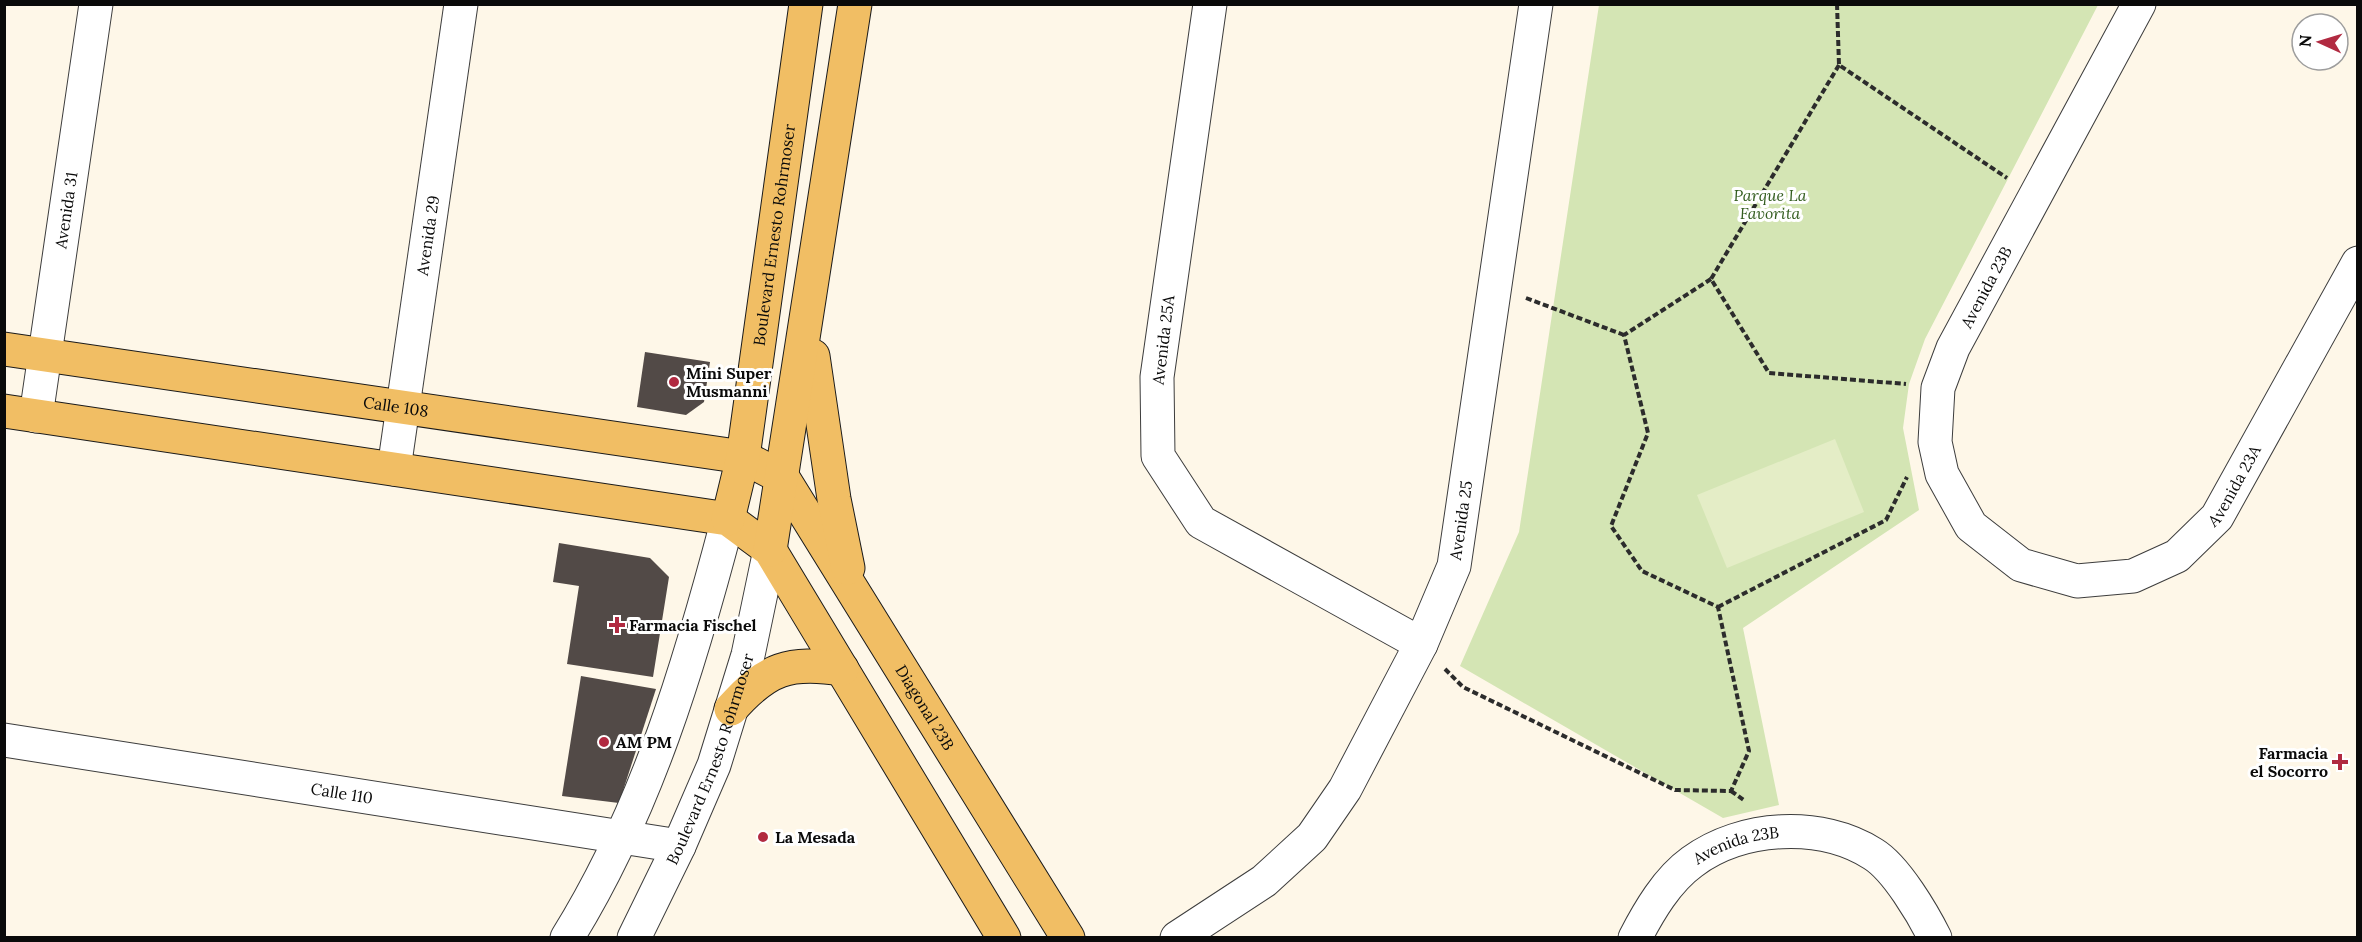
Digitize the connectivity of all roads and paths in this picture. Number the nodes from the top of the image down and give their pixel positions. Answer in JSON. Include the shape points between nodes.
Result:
{"nodes":[{"id":1,"x":96,"y":4,"type":"edge"},
{"id":2,"x":461,"y":4,"type":"edge"},
{"id":3,"x":806,"y":4,"type":"edge"},
{"id":4,"x":855,"y":4,"type":"edge"},
{"id":5,"x":1210,"y":4,"type":"edge"},
{"id":6,"x":1536,"y":4,"type":"edge"},
{"id":7,"x":1837,"y":4,"type":"edge"},
{"id":8,"x":2139,"y":4,"type":"edge"},
{"id":9,"x":1839,"y":65,"type":"junction"},
{"id":10,"x":2035,"y":197,"type":"junction"},
{"id":11,"x":2358,"y":263,"type":"edge"},
{"id":12,"x":1711,"y":279,"type":"junction"},
{"id":13,"x":1493,"y":286,"type":"junction"},
{"id":14,"x":808,"y":316,"type":"junction"},
{"id":15,"x":1624,"y":335,"type":"junction"},
{"id":16,"x":4,"y":349,"type":"edge"},
{"id":17,"x":47,"y":355,"type":"junction"},
{"id":18,"x":1938,"y":388,"type":"junction"},
{"id":19,"x":401,"y":407,"type":"junction"},
{"id":20,"x":20,"y":413,"type":"edge"},
{"id":21,"x":1935,"y":442,"type":"junction"},
{"id":22,"x":743,"y":456,"type":"junction"},
{"id":23,"x":394,"y":469,"type":"junction"},
{"id":24,"x":783,"y":478,"type":"junction"},
{"id":25,"x":728,"y":519,"type":"junction"},
{"id":26,"x":770,"y":550,"type":"junction"},
{"id":27,"x":2020,"y":565,"type":"joint"},
{"id":28,"x":853,"y":590,"type":"junction"},
{"id":29,"x":1718,"y":607,"type":"junction"},
{"id":30,"x":1421,"y":644,"type":"junction"},
{"id":31,"x":842,"y":669,"type":"junction"},
{"id":32,"x":731,"y":709,"type":"junction"},
{"id":33,"x":4,"y":740,"type":"edge"},
{"id":34,"x":621,"y":835,"type":"junction"},
{"id":35,"x":679,"y":846,"type":"junction"},
{"id":36,"x":567,"y":938,"type":"edge"},
{"id":37,"x":634,"y":938,"type":"edge"},
{"id":38,"x":1004,"y":938,"type":"edge"},
{"id":39,"x":1068,"y":938,"type":"edge"},
{"id":40,"x":1177,"y":938,"type":"edge"},
{"id":41,"x":1635,"y":938,"type":"edge"},
{"id":42,"x":1935,"y":938,"type":"edge"}],
"edges":[{"from":1,"to":17,"type":"street","name":"Avenida 31"},
{"from":2,"to":19,"type":"street","name":"Avenida 29"},
{"from":3,"to":22,"type":"main road","name":"Boulevard Ernesto Rohrmoser"},
{"from":4,"to":14,"type":"main road","name":"Boulevard Ernesto Rohrmoser"},
{"from":5,"to":30,"type":"street","name":"Avenida 25A","via":[[1157,376],[1158,456],[1201,522]]},
{"from":6,"to":13,"type":"street","name":"Avenida 25"},
{"from":7,"to":9,"type":"path"},
{"from":8,"to":10,"type":"street","name":"Avenida 23B"},
{"from":9,"to":10,"type":"path"},
{"from":9,"to":12,"type":"path"},
{"from":10,"to":18,"type":"street","name":"Avenida 23B","via":[[1953,348]]},
{"from":11,"to":27,"type":"street","name":"Avenida 23A","via":[[2217,517],[2177,556],[2133,576],[2077,581]]},
{"from":12,"to":15,"type":"path"},
{"from":12,"to":18,"type":"path","via":[[1769,373]]},
{"from":13,"to":15,"type":"path"},
{"from":13,"to":30,"type":"street","name":"Avenida 25","via":[[1454,566]]},
{"from":14,"to":24,"type":"main road","name":"Boulevard Ernesto Rohrmoser"},
{"from":14,"to":28,"type":"main road","via":[[830,477]]},
{"from":15,"to":29,"type":"path","via":[[1648,433],[1611,526],[1641,571]]},
{"from":16,"to":17,"type":"main road","name":"Calle 108"},
{"from":17,"to":19,"type":"main road","name":"Calle 108"},
{"from":17,"to":20,"type":"street","name":"Avenida 31"},
{"from":18,"to":21,"type":"street","name":"Avenida 23B"},
{"from":19,"to":22,"type":"main road","name":"Calle 108"},
{"from":19,"to":23,"type":"street","name":"Avenida 29"},
{"from":20,"to":23,"type":"main road"},
{"from":21,"to":27,"type":"street","name":"Avenida 23B","via":[[1942,474],[1971,526]]},
{"from":21,"to":29,"type":"path","via":[[1910,471],[1886,520]]},
{"from":22,"to":24,"type":"main road","name":"Calle 108"},
{"from":22,"to":25,"type":"main road","name":"Boulevard Ernesto Rohrmoser"},
{"from":23,"to":25,"type":"main road"},
{"from":24,"to":26,"type":"main road","name":"Boulevard Ernesto Rohrmoser"},
{"from":24,"to":28,"type":"main road","name":"Diagonal 23B"},
{"from":25,"to":26,"type":"main road"},
{"from":25,"to":34,"type":"street","name":"Boulevard Ernesto Rohrmoser","via":[[693,651],[665,734]]},
{"from":26,"to":31,"type":"main road"},
{"from":26,"to":32,"type":"street","name":"Boulevard Ernesto Rohrmoser","via":[[748,655]]},
{"from":28,"to":39,"type":"main road","name":"Diagonal 23B"},
{"from":29,"to":30,"type":"path","via":[[1749,751],[1731,791],[1675,790],[1463,687]]},
{"from":30,"to":40,"type":"street","name":"Avenida 25","via":[[1345,789],[1312,837],[1264,881]]},
{"from":31,"to":32,"type":"main road","via":[[811,664],[780,670],[752,685]]},
{"from":31,"to":38,"type":"main road"},
{"from":32,"to":35,"type":"street","name":"Boulevard Ernesto Rohrmoser","via":[[714,765]]},
{"from":33,"to":34,"type":"street","name":"Calle 110"},
{"from":34,"to":35,"type":"street","name":"Calle 110"},
{"from":34,"to":36,"type":"street","name":"Boulevard Ernesto Rohrmoser"},
{"from":35,"to":37,"type":"street","name":"Boulevard Ernesto Rohrmoser"},
{"from":41,"to":42,"type":"street","name":"Avenida 23B","via":[[1651,907],[1691,863],[1736,839],[1791,832],[1837,838],[1875,855],[1915,900]]}]}
